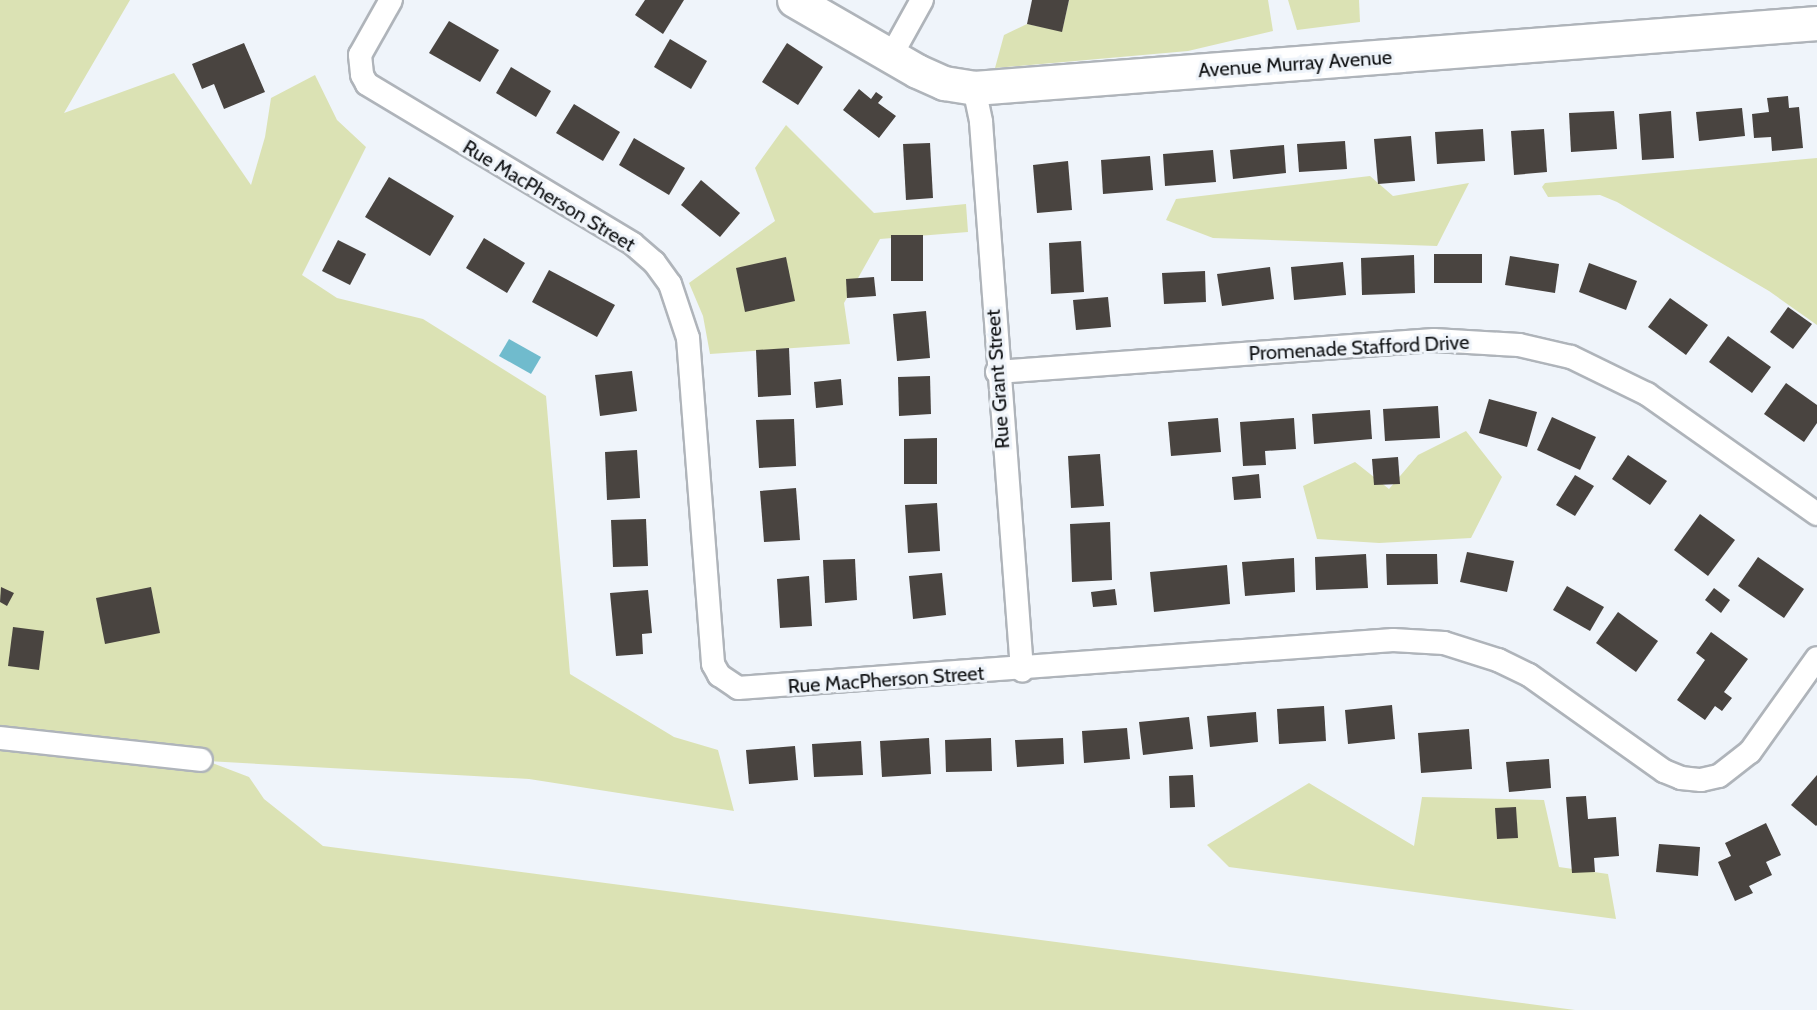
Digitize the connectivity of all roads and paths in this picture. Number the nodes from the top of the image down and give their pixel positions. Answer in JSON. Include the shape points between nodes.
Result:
{"nodes":[{"id":1,"x":391,"y":0,"type":"edge"},
{"id":2,"x":794,"y":0,"type":"edge"},
{"id":3,"x":922,"y":0,"type":"edge"},
{"id":4,"x":1817,"y":23,"type":"edge"},
{"id":5,"x":891,"y":56,"type":"junction"},
{"id":6,"x":974,"y":88,"type":"junction"},
{"id":7,"x":997,"y":372,"type":"junction"},
{"id":8,"x":1817,"y":514,"type":"edge"},
{"id":9,"x":1817,"y":658,"type":"edge"},
{"id":10,"x":1022,"y":670,"type":"junction"},
{"id":11,"x":0,"y":738,"type":"edge"},
{"id":12,"x":201,"y":760,"type":"dead end"}],
"edges":[{"from":1,"to":10,"type":"street","name":"Rue MacPherson Street","via":[[360,55],[367,84],[633,244],[654,262],[670,284],[688,338],[711,652],[719,675],[738,688],[751,689]]},
{"from":2,"to":5,"type":"street","name":"Avenue Murray Avenue"},
{"from":3,"to":5,"type":"street"},
{"from":4,"to":6,"type":"street","name":"Avenue Murray Avenue"},
{"from":5,"to":6,"type":"street","name":"Avenue Murray Avenue","via":[[944,83]]},
{"from":6,"to":7,"type":"street","name":"Rue Grant Street","via":[[981,122]]},
{"from":7,"to":8,"type":"street","name":"Promenade Stafford Drive","via":[[1434,340],[1519,345],[1571,357],[1647,394]]},
{"from":7,"to":10,"type":"street","name":"Rue Grant Street"},
{"from":9,"to":10,"type":"street","name":"Rue MacPherson Street","via":[[1736,766],[1701,780],[1664,771],[1528,675],[1498,660],[1444,643],[1394,640]]},
{"from":11,"to":12,"type":"street"}]}
